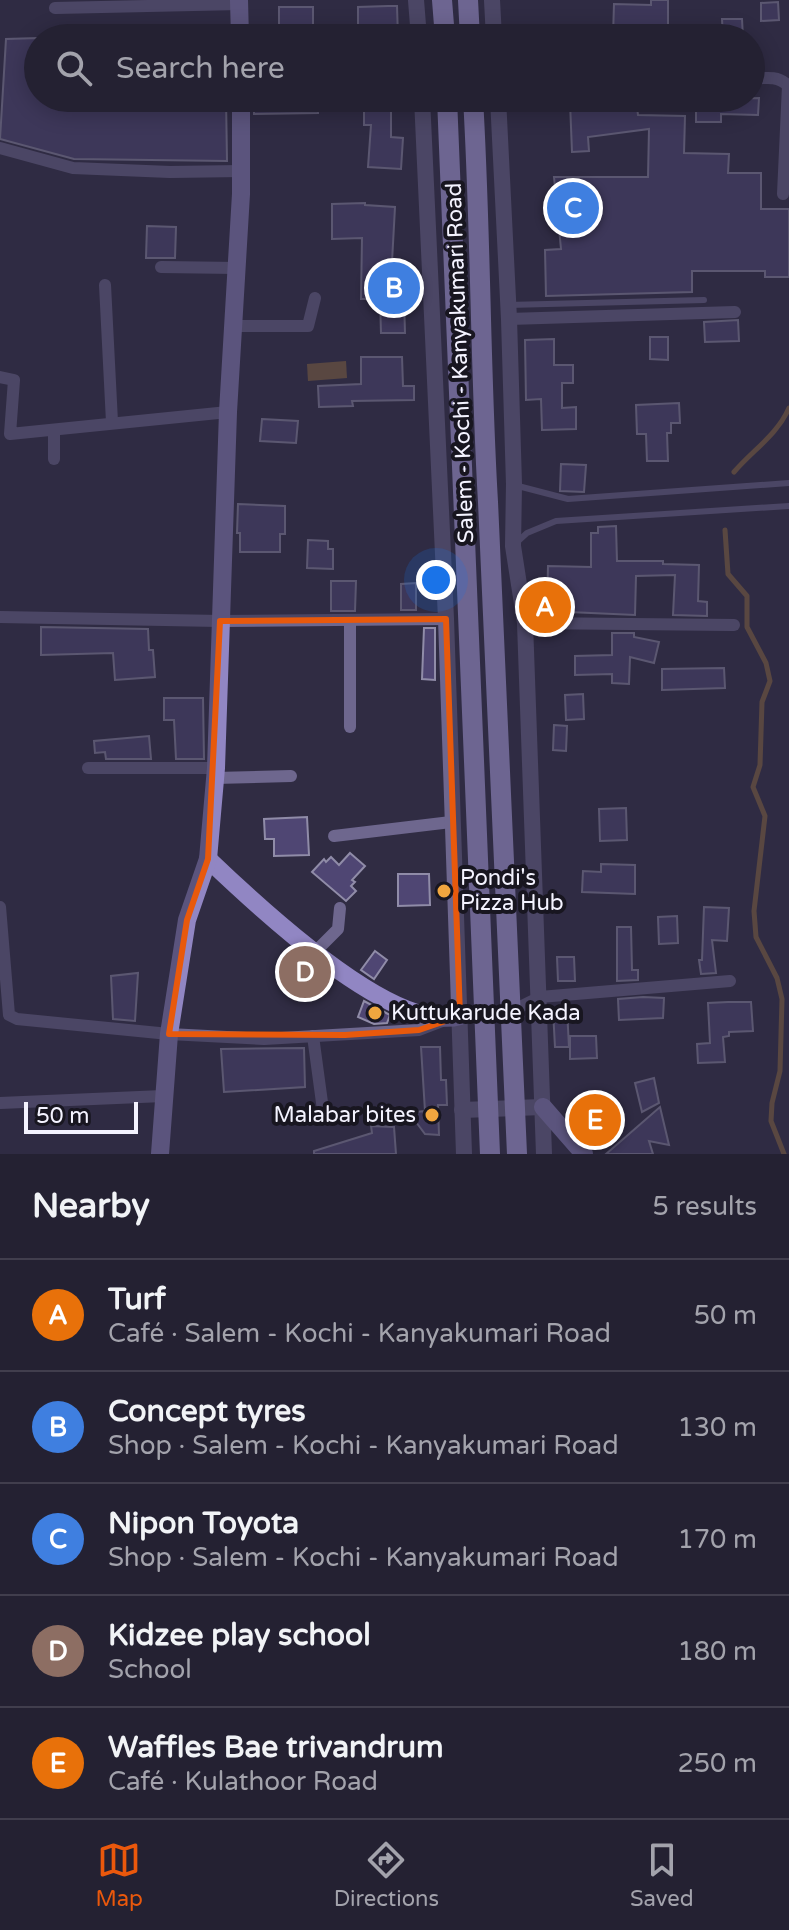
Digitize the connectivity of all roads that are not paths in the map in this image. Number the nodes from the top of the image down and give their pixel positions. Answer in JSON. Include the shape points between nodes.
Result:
{"nodes":[{"id":1,"x":416,"y":0,"type":"edge"},
{"id":2,"x":442,"y":0,"type":"edge"},
{"id":3,"x":468,"y":0,"type":"edge"},
{"id":4,"x":492,"y":0,"type":"edge"},
{"id":5,"x":240,"y":2,"type":"edge"},
{"id":6,"x":55,"y":8,"type":"dead end"},
{"id":7,"x":240,"y":24,"type":"edge"},
{"id":8,"x":418,"y":24,"type":"edge"},
{"id":9,"x":444,"y":24,"type":"edge"},
{"id":10,"x":469,"y":24,"type":"edge"},
{"id":11,"x":493,"y":24,"type":"edge"},
{"id":12,"x":765,"y":78,"type":"edge"},
{"id":13,"x":241,"y":112,"type":"edge"},
{"id":14,"x":423,"y":112,"type":"edge"},
{"id":15,"x":448,"y":112,"type":"edge"},
{"id":16,"x":474,"y":112,"type":"edge"},
{"id":17,"x":499,"y":112,"type":"edge"},
{"id":18,"x":0,"y":148,"type":"edge"},
{"id":19,"x":241,"y":171,"type":"junction"},
{"id":20,"x":783,"y":194,"type":"dead end"},
{"id":21,"x":161,"y":267,"type":"dead end"},
{"id":22,"x":237,"y":268,"type":"junction"},
{"id":23,"x":105,"y":285,"type":"dead end"},
{"id":24,"x":315,"y":298,"type":"dead end"},
{"id":25,"x":704,"y":300,"type":"dead end"},
{"id":26,"x":509,"y":312,"type":"junction"},
{"id":27,"x":735,"y":312,"type":"dead end"},
{"id":28,"x":233,"y":326,"type":"junction"},
{"id":29,"x":0,"y":377,"type":"edge"},
{"id":30,"x":228,"y":412,"type":"junction"},
{"id":31,"x":112,"y":422,"type":"junction"},
{"id":32,"x":54,"y":431,"type":"junction"},
{"id":33,"x":5,"y":434,"type":"edge"},
{"id":34,"x":54,"y":459,"type":"dead end"},
{"id":35,"x":789,"y":483,"type":"edge"},
{"id":36,"x":514,"y":484,"type":"junction"},
{"id":37,"x":789,"y":506,"type":"edge"},
{"id":38,"x":513,"y":546,"type":"junction"},
{"id":39,"x":0,"y":617,"type":"edge"},
{"id":40,"x":446,"y":619,"type":"junction"},
{"id":41,"x":350,"y":620,"type":"junction"},
{"id":42,"x":220,"y":621,"type":"junction"},
{"id":43,"x":525,"y":623,"type":"junction"},
{"id":44,"x":734,"y":625,"type":"dead end"},
{"id":45,"x":350,"y":727,"type":"dead end"},
{"id":46,"x":88,"y":768,"type":"dead end"},
{"id":47,"x":215,"y":773,"type":"junction"},
{"id":48,"x":291,"y":776,"type":"dead end"},
{"id":49,"x":451,"y":822,"type":"junction"},
{"id":50,"x":334,"y":836,"type":"dead end"},
{"id":51,"x":208,"y":859,"type":"junction"},
{"id":52,"x":0,"y":907,"type":"edge"},
{"id":53,"x":340,"y":908,"type":"dead end"},
{"id":54,"x":313,"y":954,"type":"junction"},
{"id":55,"x":730,"y":981,"type":"dead end"},
{"id":56,"x":540,"y":997,"type":"junction"},
{"id":57,"x":510,"y":1012,"type":"junction"},
{"id":58,"x":4,"y":1013,"type":"edge"},
{"id":59,"x":484,"y":1016,"type":"junction"},
{"id":60,"x":453,"y":1018,"type":"junction"},
{"id":61,"x":169,"y":1034,"type":"junction"},
{"id":62,"x":313,"y":1036,"type":"junction"},
{"id":63,"x":163,"y":1096,"type":"junction"},
{"id":64,"x":0,"y":1103,"type":"edge"},
{"id":65,"x":543,"y":1107,"type":"junction"},
{"id":66,"x":515,"y":1108,"type":"junction"},
{"id":67,"x":488,"y":1109,"type":"junction"},
{"id":68,"x":323,"y":1110,"type":"dead end"},
{"id":69,"x":462,"y":1110,"type":"junction"},
{"id":70,"x":160,"y":1154,"type":"edge"},
{"id":71,"x":464,"y":1154,"type":"edge"},
{"id":72,"x":490,"y":1154,"type":"edge"},
{"id":73,"x":517,"y":1154,"type":"edge"},
{"id":74,"x":544,"y":1154,"type":"edge"},
{"id":75,"x":584,"y":1154,"type":"edge"}],
"edges":[{"from":1,"to":8,"type":"street"},
{"from":2,"to":9,"type":"highway"},
{"from":3,"to":10,"type":"highway"},
{"from":4,"to":11,"type":"street"},
{"from":5,"to":6,"type":"street"},
{"from":5,"to":7,"type":"main road"},
{"from":12,"to":20,"type":"street","via":[[783,80],[788,86]]},
{"from":13,"to":19,"type":"main road"},
{"from":14,"to":40,"type":"street"},
{"from":15,"to":59,"type":"highway","name":"Salem - Kochi - Kanyakumari Road"},
{"from":16,"to":57,"type":"highway","name":"Salem - Kochi - Kanyakumari Road"},
{"from":17,"to":26,"type":"street"},
{"from":18,"to":19,"type":"street","via":[[73,168]]},
{"from":19,"to":22,"type":"main road"},
{"from":21,"to":22,"type":"street"},
{"from":22,"to":28,"type":"main road"},
{"from":23,"to":31,"type":"street"},
{"from":24,"to":28,"type":"street","via":[[308,326]]},
{"from":25,"to":26,"type":"lane"},
{"from":26,"to":27,"type":"street"},
{"from":26,"to":36,"type":"street"},
{"from":28,"to":30,"type":"main road"},
{"from":29,"to":33,"type":"street","via":[[14,380]]},
{"from":30,"to":31,"type":"street"},
{"from":30,"to":42,"type":"main road"},
{"from":31,"to":32,"type":"street"},
{"from":32,"to":33,"type":"street"},
{"from":32,"to":34,"type":"street"},
{"from":35,"to":36,"type":"lane","via":[[568,499]]},
{"from":36,"to":38,"type":"street"},
{"from":37,"to":38,"type":"lane","via":[[556,521],[527,533]]},
{"from":38,"to":43,"type":"street"},
{"from":39,"to":42,"type":"street"},
{"from":40,"to":41,"type":"street"},
{"from":40,"to":49,"type":"street"},
{"from":41,"to":42,"type":"street"},
{"from":41,"to":45,"type":"street"},
{"from":42,"to":47,"type":"main road"},
{"from":43,"to":44,"type":"street"},
{"from":43,"to":56,"type":"street"},
{"from":46,"to":47,"type":"street"},
{"from":47,"to":48,"type":"street"},
{"from":47,"to":51,"type":"main road"},
{"from":49,"to":50,"type":"street"},
{"from":49,"to":60,"type":"street"},
{"from":51,"to":54,"type":"main road"},
{"from":51,"to":61,"type":"main road","via":[[187,920]]},
{"from":52,"to":58,"type":"street"},
{"from":53,"to":54,"type":"street","via":[[338,929]]},
{"from":54,"to":60,"type":"main road","via":[[395,1005]]},
{"from":55,"to":56,"type":"street"},
{"from":56,"to":57,"type":"street"},
{"from":56,"to":65,"type":"street"},
{"from":57,"to":59,"type":"street"},
{"from":57,"to":66,"type":"highway","name":"Salem - Kochi - Kanyakumari Road"},
{"from":58,"to":61,"type":"street","via":[[17,1019]]},
{"from":59,"to":60,"type":"street"},
{"from":59,"to":67,"type":"highway","name":"Salem - Kochi - Kanyakumari Road"},
{"from":60,"to":62,"type":"street","via":[[419,1030]]},
{"from":60,"to":69,"type":"street"},
{"from":61,"to":62,"type":"street"},
{"from":61,"to":63,"type":"main road"},
{"from":62,"to":68,"type":"street"},
{"from":63,"to":64,"type":"street"},
{"from":63,"to":70,"type":"main road"},
{"from":65,"to":66,"type":"street"},
{"from":65,"to":74,"type":"street"},
{"from":65,"to":75,"type":"main road"},
{"from":66,"to":67,"type":"street"},
{"from":66,"to":73,"type":"highway","name":"Salem - Kochi - Kanyakumari Road"},
{"from":67,"to":69,"type":"street"},
{"from":67,"to":72,"type":"highway","name":"Salem - Kochi - Kanyakumari Road"},
{"from":69,"to":71,"type":"street"}]}
